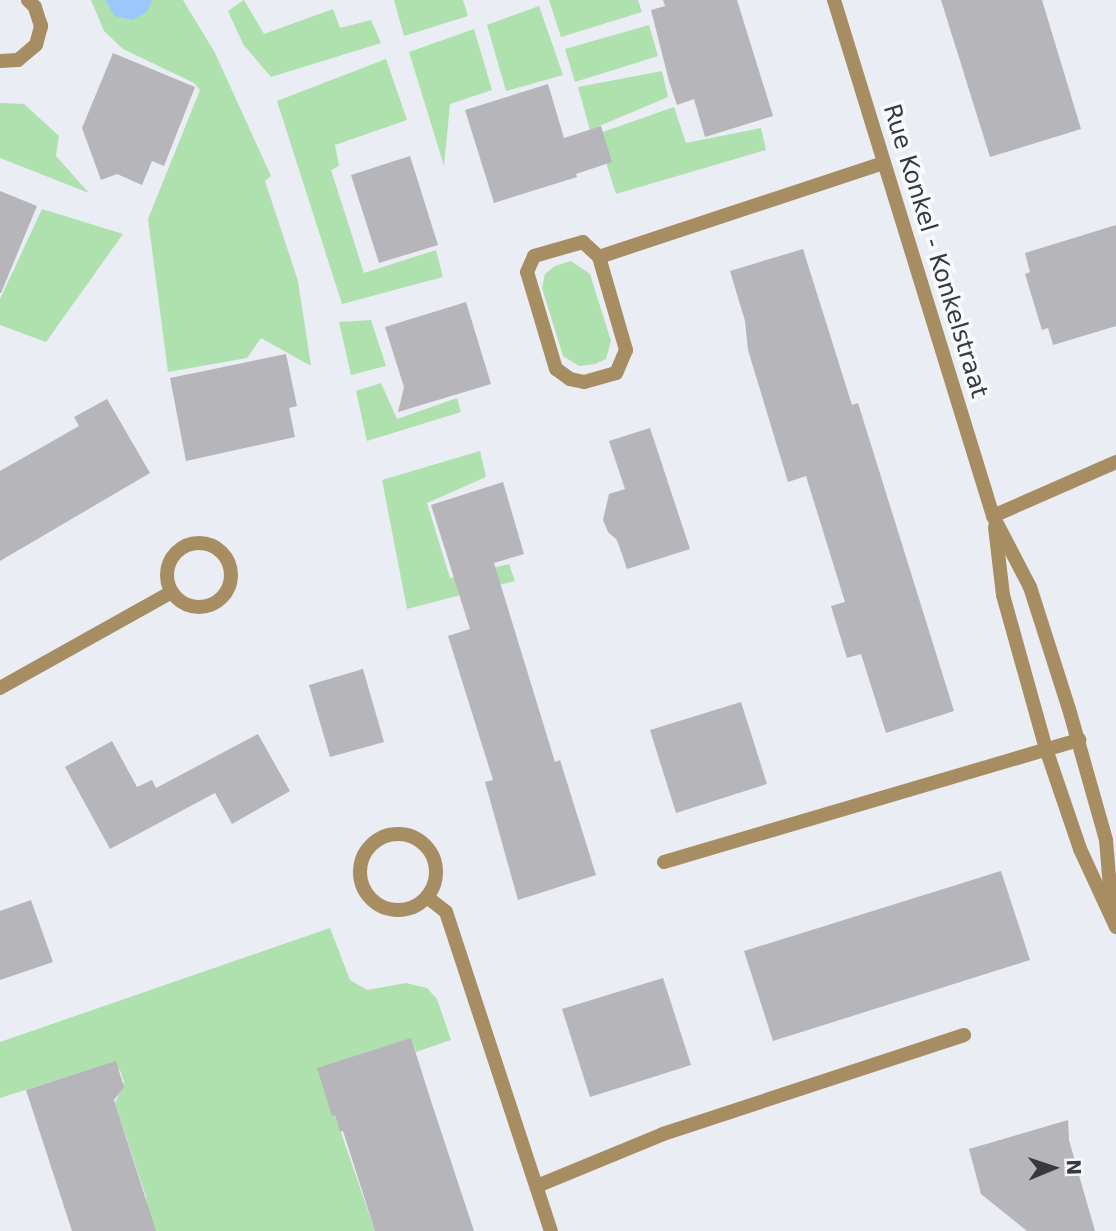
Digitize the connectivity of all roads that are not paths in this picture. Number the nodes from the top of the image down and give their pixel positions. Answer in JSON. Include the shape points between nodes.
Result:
{"nodes":[{"id":1,"x":28,"y":0,"type":"edge"},
{"id":2,"x":834,"y":0,"type":"edge"},
{"id":3,"x":0,"y":61,"type":"edge"},
{"id":4,"x":884,"y":163,"type":"junction"},
{"id":5,"x":599,"y":257,"type":"junction"},
{"id":6,"x":1116,"y":462,"type":"edge"},
{"id":7,"x":993,"y":516,"type":"junction"},
{"id":8,"x":172,"y":592,"type":"junction"},
{"id":9,"x":0,"y":688,"type":"edge"},
{"id":10,"x":1079,"y":740,"type":"junction"},
{"id":11,"x":1046,"y":749,"type":"junction"},
{"id":12,"x":664,"y":862,"type":"dead end"},
{"id":13,"x":427,"y":897,"type":"junction"},
{"id":14,"x":1114,"y":920,"type":"edge"},
{"id":15,"x":964,"y":1035,"type":"dead end"},
{"id":16,"x":537,"y":1186,"type":"junction"},
{"id":17,"x":551,"y":1231,"type":"edge"}],
"edges":[{"from":1,"to":3,"type":"street","via":[[41,26],[36,45],[18,60]]},
{"from":2,"to":4,"type":"street","name":"Rue Konkel - Konkelstraat"},
{"from":4,"to":5,"type":"street"},
{"from":4,"to":7,"type":"street","name":"Rue Konkel - Konkelstraat"},
{"from":5,"to":5,"type":"street","via":[[626,350],[616,373],[584,382],[556,369],[527,272],[534,256],[583,242]]},
{"from":6,"to":7,"type":"street"},
{"from":7,"to":10,"type":"street","name":"Rue Konkel - Konkelstraat","via":[[1030,587]]},
{"from":7,"to":11,"type":"street","name":"Rue Konkel - Konkelstraat","via":[[1003,595]]},
{"from":8,"to":8,"type":"street","via":[[196,607],[217,601],[230,585],[229,562],[222,552],[202,543],[180,549],[170,562]]},
{"from":8,"to":9,"type":"street"},
{"from":10,"to":11,"type":"street"},
{"from":10,"to":14,"type":"street","name":"Rue Konkel - Konkelstraat","via":[[1106,840]]},
{"from":11,"to":12,"type":"street"},
{"from":11,"to":14,"type":"street","name":"Rue Konkel - Konkelstraat","via":[[1080,849]]},
{"from":13,"to":13,"type":"street","via":[[435,882],[436,865],[420,841],[387,835],[368,848],[359,870],[367,897],[381,908],[398,911],[414,908]]},
{"from":13,"to":16,"type":"street","via":[[446,912]]},
{"from":15,"to":16,"type":"street","via":[[663,1134]]},
{"from":16,"to":17,"type":"street"}]}
